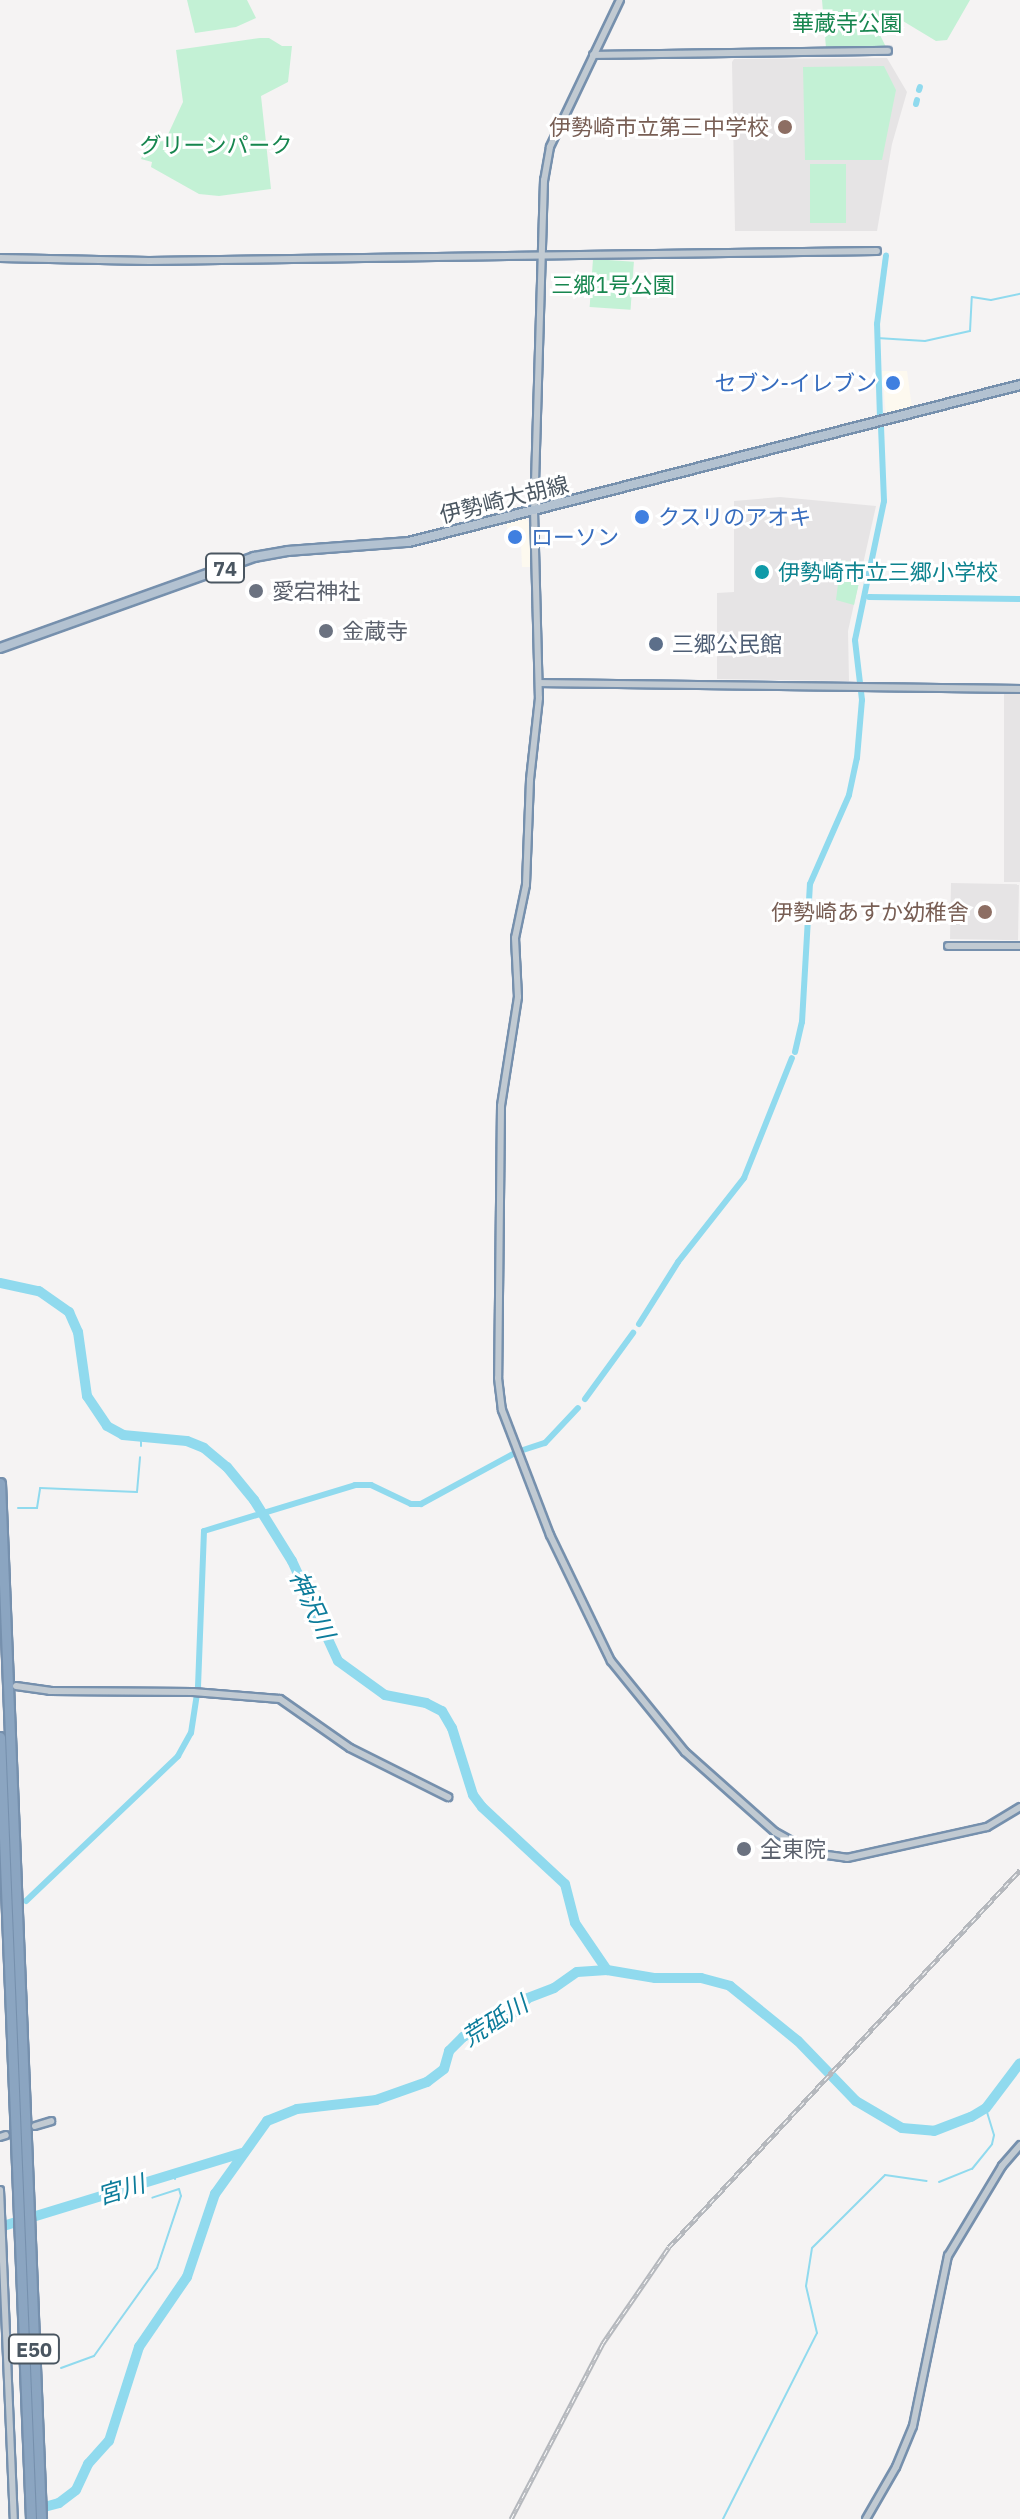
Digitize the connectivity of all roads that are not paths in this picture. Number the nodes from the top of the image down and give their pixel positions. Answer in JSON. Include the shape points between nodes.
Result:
{"nodes":[{"id":1,"x":620,"y":0,"type":"edge"},
{"id":2,"x":888,"y":51,"type":"dead end"},
{"id":3,"x":593,"y":55,"type":"junction"},
{"id":4,"x":877,"y":251,"type":"dead end"},
{"id":5,"x":541,"y":255,"type":"junction"},
{"id":6,"x":0,"y":258,"type":"edge"},
{"id":7,"x":1020,"y":385,"type":"edge"},
{"id":8,"x":534,"y":510,"type":"junction"},
{"id":9,"x":0,"y":648,"type":"edge"},
{"id":10,"x":539,"y":683,"type":"junction"},
{"id":11,"x":1020,"y":689,"type":"edge"},
{"id":12,"x":948,"y":946,"type":"dead end"},
{"id":13,"x":1020,"y":946,"type":"edge"},
{"id":14,"x":0,"y":1483,"type":"edge"},
{"id":15,"x":16,"y":1686,"type":"dead end"},
{"id":16,"x":0,"y":1737,"type":"edge"},
{"id":17,"x":448,"y":1797,"type":"dead end"},
{"id":18,"x":1020,"y":1807,"type":"edge"},
{"id":19,"x":51,"y":2121,"type":"dead end"},
{"id":20,"x":35,"y":2126,"type":"dead end"},
{"id":21,"x":1020,"y":2145,"type":"edge"},
{"id":22,"x":0,"y":2190,"type":"edge"},
{"id":23,"x":23,"y":2204,"type":"junction"},
{"id":24,"x":24,"y":2234,"type":"junction"},
{"id":25,"x":14,"y":2519,"type":"edge"},
{"id":26,"x":31,"y":2519,"type":"edge"},
{"id":27,"x":41,"y":2519,"type":"edge"},
{"id":28,"x":866,"y":2519,"type":"edge"}],
"edges":[{"from":1,"to":3,"type":"street"},
{"from":2,"to":3,"type":"street"},
{"from":3,"to":5,"type":"street","via":[[547,158]]},
{"from":4,"to":5,"type":"street"},
{"from":5,"to":6,"type":"street"},
{"from":5,"to":8,"type":"street"},
{"from":7,"to":8,"type":"main road","name":"伊勢崎大胡線","number":"74"},
{"from":8,"to":9,"type":"main road","name":"伊勢崎大胡線","number":"74","via":[[409,542],[254,557]]},
{"from":8,"to":10,"type":"street"},
{"from":10,"to":11,"type":"street"},
{"from":10,"to":18,"type":"street","via":[[526,885],[515,938],[518,997],[501,1106],[498,1378],[504,1418],[550,1535],[611,1661],[694,1760],[797,1846],[847,1858],[987,1827]]},
{"from":12,"to":13,"type":"street"},
{"from":14,"to":23,"type":"highway","number":"E50"},
{"from":15,"to":17,"type":"street","via":[[280,1699],[350,1748]]},
{"from":16,"to":23,"type":"highway","number":"E50"},
{"from":19,"to":20,"type":"street"},
{"from":21,"to":28,"type":"street","via":[[944,2264],[914,2421],[902,2456]]},
{"from":22,"to":25,"type":"street"},
{"from":23,"to":24,"type":"highway","number":"E50"},
{"from":24,"to":26,"type":"highway","number":"E50"},
{"from":24,"to":27,"type":"highway","number":"E50"}]}
